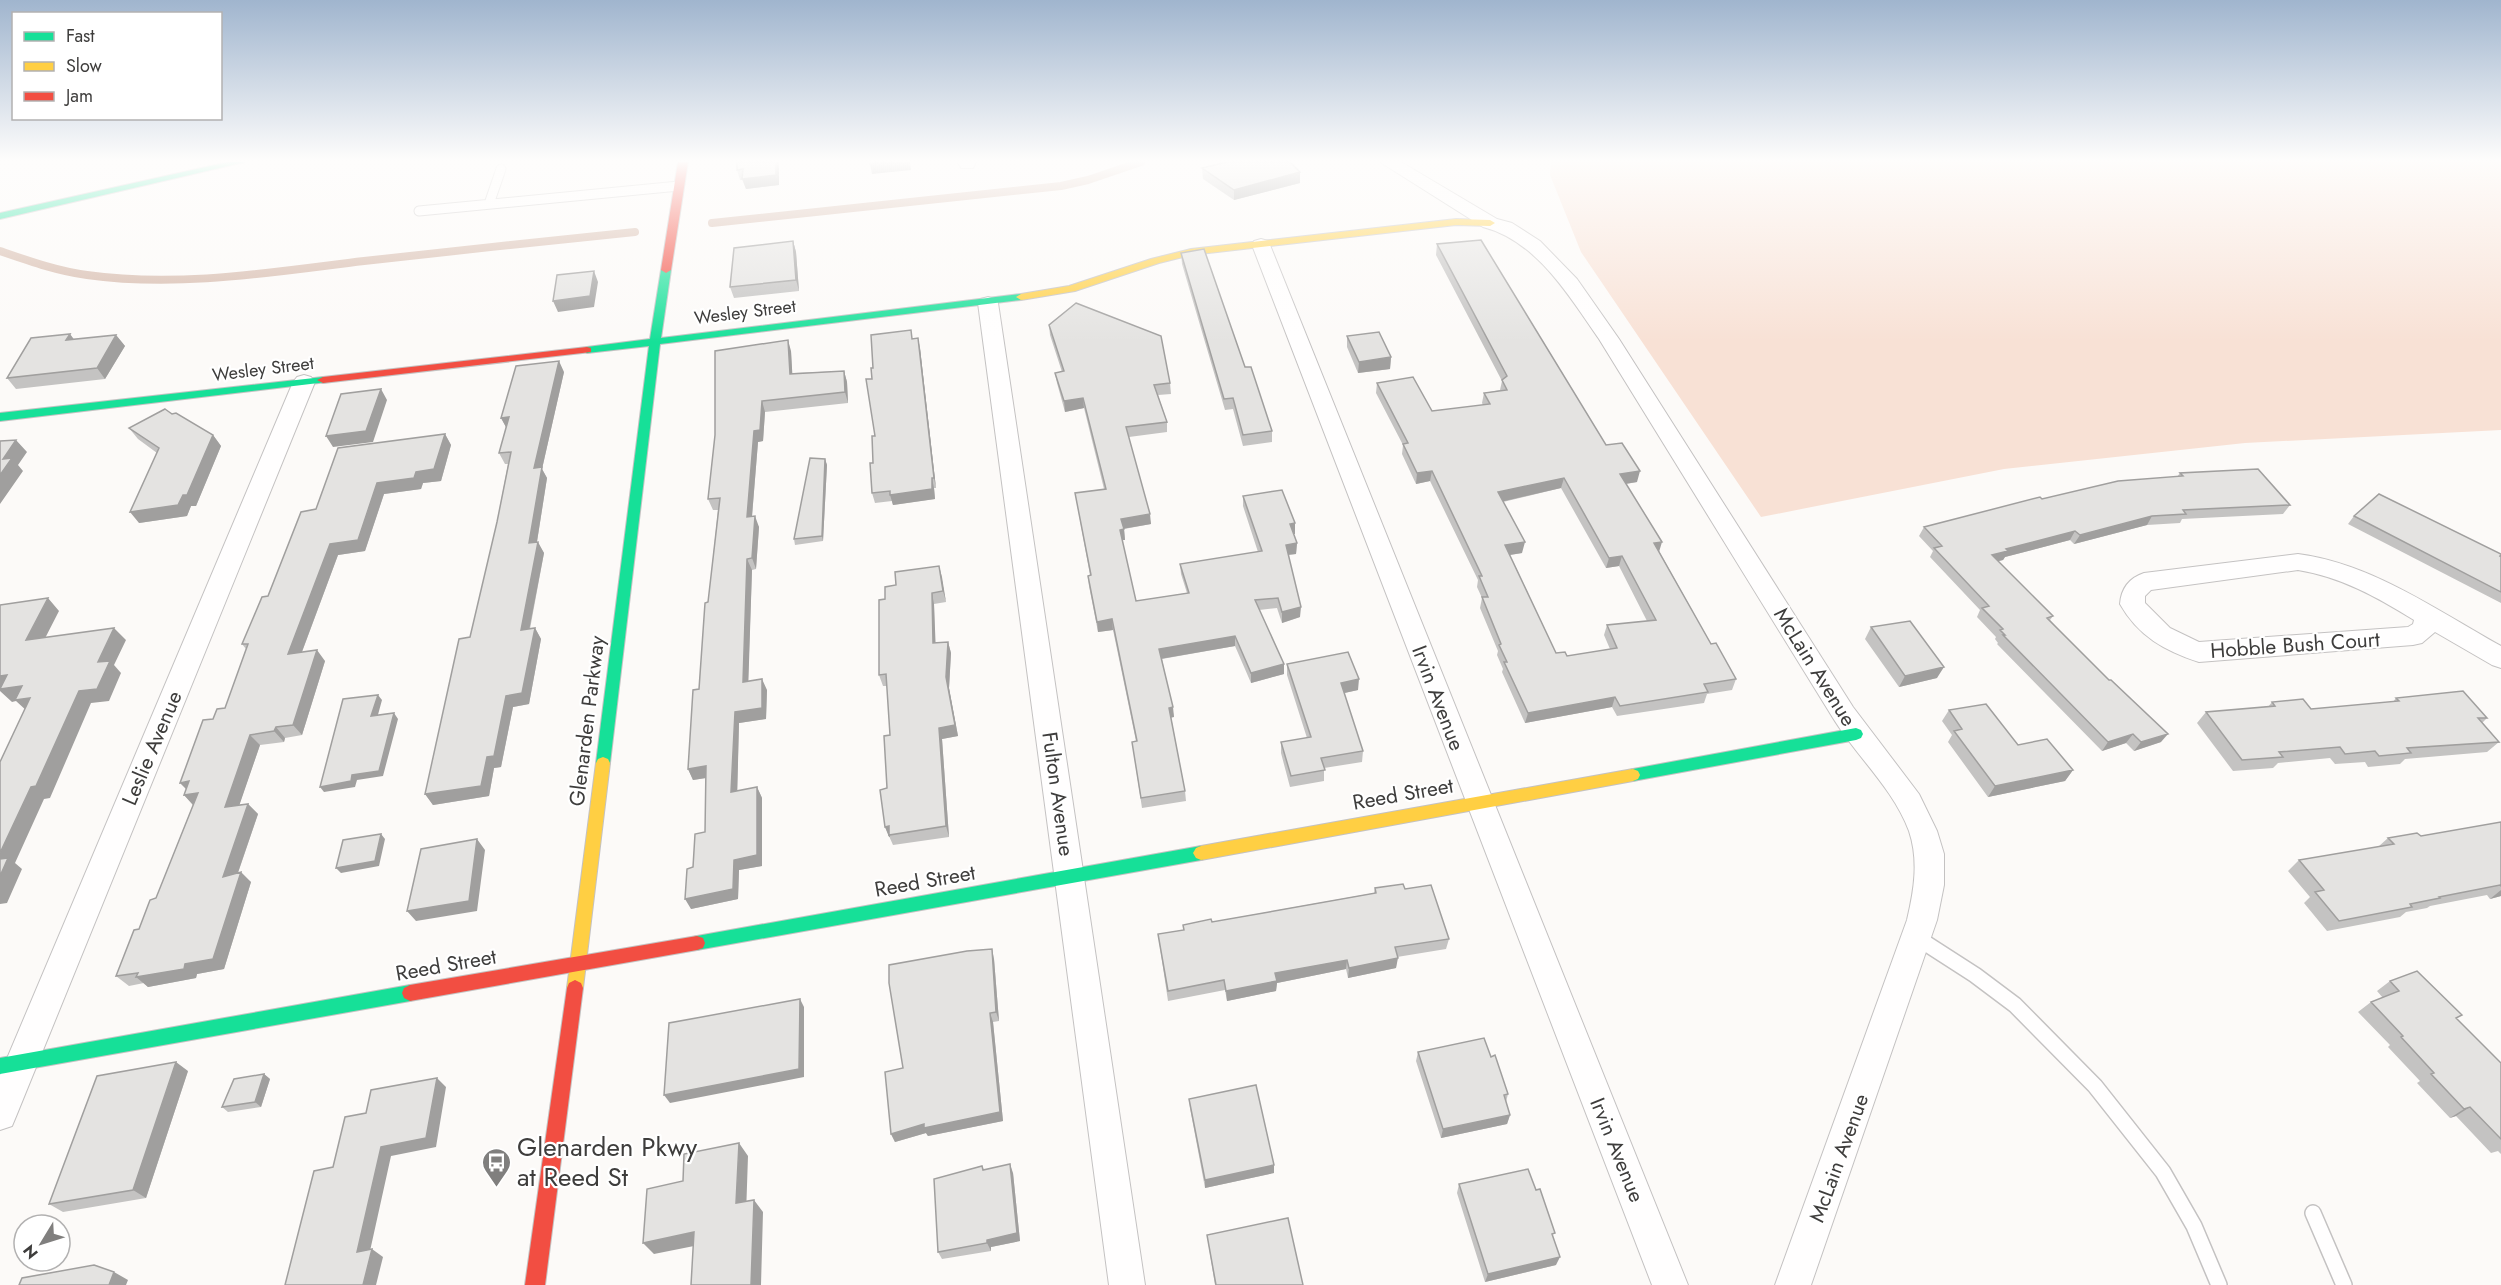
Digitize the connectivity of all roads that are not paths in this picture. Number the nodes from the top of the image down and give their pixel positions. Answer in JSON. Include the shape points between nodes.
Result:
{"nodes":[{"id":1,"x":674,"y":222,"type":"edge"},
{"id":2,"x":1490,"y":223,"type":"joint"},
{"id":3,"x":1261,"y":244,"type":"junction"},
{"id":4,"x":988,"y":303,"type":"junction"},
{"id":5,"x":655,"y":342,"type":"junction"},
{"id":6,"x":304,"y":382,"type":"junction"},
{"id":7,"x":0,"y":417,"type":"edge"},
{"id":8,"x":2427,"y":616,"type":"junction"},
{"id":9,"x":2501,"y":658,"type":"edge"},
{"id":10,"x":1856,"y":734,"type":"junction"},
{"id":11,"x":1478,"y":802,"type":"junction"},
{"id":12,"x":1069,"y":877,"type":"junction"},
{"id":13,"x":1916,"y":937,"type":"junction"},
{"id":14,"x":578,"y":963,"type":"junction"},
{"id":15,"x":10,"y":1064,"type":"edge"},
{"id":16,"x":0,"y":1114,"type":"edge"},
{"id":17,"x":2313,"y":1213,"type":"dead end"},
{"id":18,"x":535,"y":1285,"type":"edge"},
{"id":19,"x":1127,"y":1285,"type":"edge"},
{"id":20,"x":1670,"y":1285,"type":"edge"},
{"id":21,"x":1793,"y":1285,"type":"edge"},
{"id":22,"x":2219,"y":1285,"type":"edge"},
{"id":23,"x":2344,"y":1285,"type":"edge"}],
"edges":[{"from":1,"to":5,"type":"street","name":"Glenarden Parkway"},
{"from":2,"to":3,"type":"street","name":"Wesley Street","via":[[1456,222]]},
{"from":2,"to":10,"type":"street","name":"McLain Avenue","via":[[1533,245],[1582,299]]},
{"from":3,"to":4,"type":"street","name":"Wesley Street","via":[[1173,256],[1071,288]]},
{"from":3,"to":11,"type":"street","name":"Irvin Avenue"},
{"from":4,"to":5,"type":"street","name":"Wesley Street"},
{"from":4,"to":12,"type":"street","name":"Fulton Avenue"},
{"from":5,"to":6,"type":"street","name":"Wesley Street"},
{"from":5,"to":14,"type":"street","name":"Glenarden Parkway"},
{"from":6,"to":7,"type":"street","name":"Wesley Street"},
{"from":6,"to":15,"type":"street","name":"Leslie Avenue"},
{"from":8,"to":8,"type":"street","name":"Hobble Bush Court","via":[[2424,629],[2413,636],[2199,652],[2158,634],[2132,604],[2133,593],[2144,582],[2298,562],[2336,568],[2377,586]]},
{"from":8,"to":9,"type":"street","name":"Hobble Bush Court"},
{"from":10,"to":11,"type":"street","name":"Reed Street"},
{"from":10,"to":13,"type":"street","name":"McLain Avenue","via":[[1922,828],[1932,878]]},
{"from":11,"to":12,"type":"street","name":"Reed Street"},
{"from":11,"to":20,"type":"street","name":"Irvin Avenue"},
{"from":12,"to":14,"type":"street","name":"Reed Street"},
{"from":12,"to":19,"type":"street","name":"Fulton Avenue"},
{"from":13,"to":21,"type":"street","name":"McLain Avenue"},
{"from":13,"to":22,"type":"lane","via":[[2015,1005],[2095,1086],[2163,1172],[2194,1226]]},
{"from":14,"to":15,"type":"street","name":"Reed Street"},
{"from":14,"to":18,"type":"street","name":"Glenarden Parkway"},
{"from":15,"to":16,"type":"street","name":"Leslie Avenue"},
{"from":17,"to":23,"type":"lane"}]}
